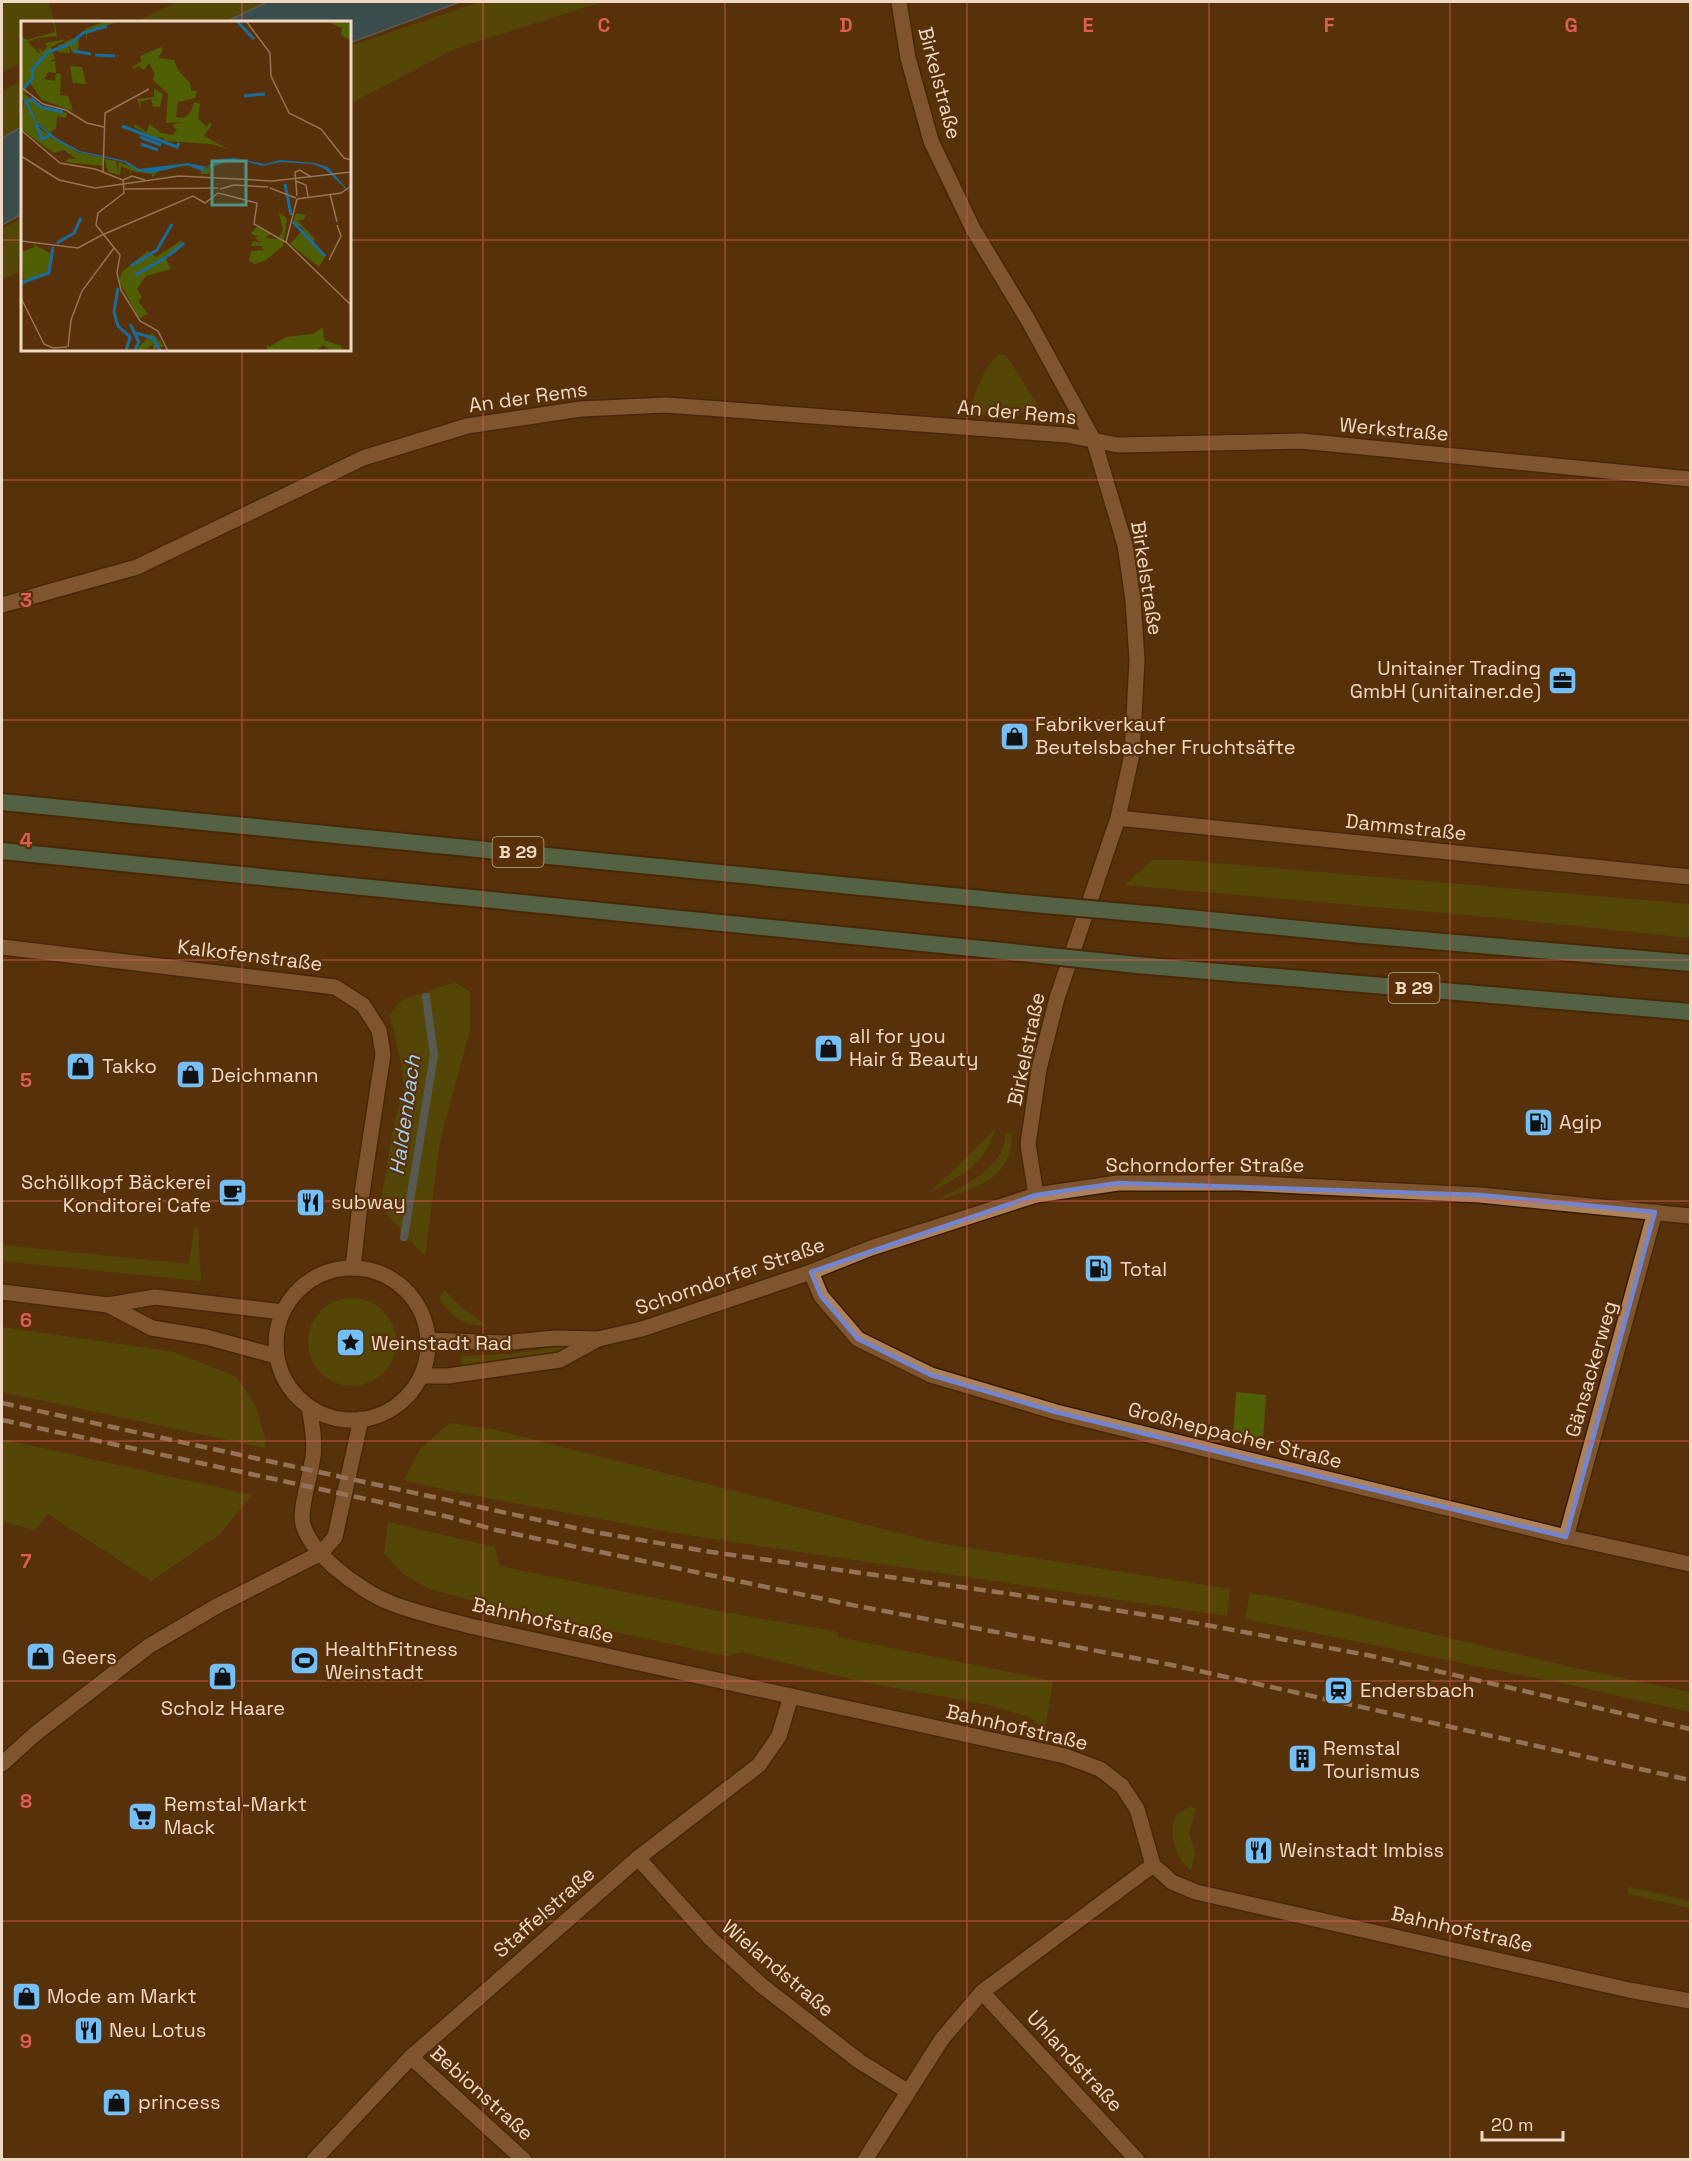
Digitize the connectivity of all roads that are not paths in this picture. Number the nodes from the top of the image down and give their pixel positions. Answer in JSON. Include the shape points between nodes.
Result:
{"nodes":[{"id":1,"x":899,"y":2,"type":"edge"},
{"id":2,"x":1094,"y":441,"type":"junction"},
{"id":3,"x":1690,"y":480,"type":"edge"},
{"id":4,"x":2,"y":605,"type":"edge"},
{"id":5,"x":2,"y":802,"type":"edge"},
{"id":6,"x":1118,"y":818,"type":"junction"},
{"id":7,"x":2,"y":852,"type":"edge"},
{"id":8,"x":1690,"y":877,"type":"edge"},
{"id":9,"x":2,"y":946,"type":"edge"},
{"id":10,"x":1690,"y":963,"type":"edge"},
{"id":11,"x":1690,"y":1012,"type":"edge"},
{"id":12,"x":1036,"y":1195,"type":"junction"},
{"id":13,"x":1655,"y":1212,"type":"junction"},
{"id":14,"x":1690,"y":1216,"type":"edge"},
{"id":15,"x":353,"y":1268,"type":"junction"},
{"id":16,"x":811,"y":1272,"type":"junction"},
{"id":17,"x":2,"y":1292,"type":"edge"},
{"id":18,"x":108,"y":1305,"type":"junction"},
{"id":19,"x":283,"y":1312,"type":"junction"},
{"id":20,"x":598,"y":1339,"type":"junction"},
{"id":21,"x":428,"y":1341,"type":"junction"},
{"id":22,"x":276,"y":1356,"type":"junction"},
{"id":23,"x":421,"y":1376,"type":"junction"},
{"id":24,"x":309,"y":1407,"type":"junction"},
{"id":25,"x":361,"y":1419,"type":"junction"},
{"id":26,"x":1566,"y":1537,"type":"junction"},
{"id":27,"x":321,"y":1553,"type":"junction"},
{"id":28,"x":1690,"y":1564,"type":"edge"},
{"id":29,"x":791,"y":1696,"type":"junction"},
{"id":30,"x":2,"y":1764,"type":"edge"},
{"id":31,"x":638,"y":1858,"type":"junction"},
{"id":32,"x":1153,"y":1865,"type":"junction"},
{"id":33,"x":982,"y":1992,"type":"junction"},
{"id":34,"x":1690,"y":2001,"type":"edge"},
{"id":35,"x":411,"y":2057,"type":"junction"},
{"id":36,"x":907,"y":2091,"type":"junction"},
{"id":37,"x":314,"y":2160,"type":"edge"},
{"id":38,"x":524,"y":2160,"type":"edge"},
{"id":39,"x":865,"y":2160,"type":"edge"},
{"id":40,"x":1137,"y":2160,"type":"edge"}],
"edges":[{"from":1,"to":2,"type":"street","name":"Birkelstraße","via":[[908,58],[931,141],[973,229]]},
{"from":2,"to":3,"type":"street","name":"Werkstraße","via":[[1118,445],[1301,441]]},
{"from":2,"to":4,"type":"street","name":"An der Rems","via":[[1067,435],[666,405],[581,408],[467,426],[363,458],[137,567]]},
{"from":2,"to":6,"type":"street","name":"Birkelstraße","via":[[1125,545],[1137,650],[1132,754]]},
{"from":5,"to":10,"type":"highway","number":"B 29","bridge":true,"via":[[1034,904]]},
{"from":6,"to":8,"type":"street","name":"Dammstraße"},
{"from":6,"to":12,"type":"street","name":"Birkelstraße","via":[[1057,998],[1039,1069],[1028,1144]]},
{"from":7,"to":11,"type":"highway","number":"B 29","bridge":true,"via":[[1137,965]]},
{"from":9,"to":15,"type":"street","name":"Kalkofenstraße","via":[[335,987],[363,1005],[379,1030],[383,1054]]},
{"from":12,"to":13,"type":"street","name":"Schorndorfer Straße","via":[[1118,1182],[1240,1183],[1480,1195]]},
{"from":12,"to":16,"type":"street","name":"Schorndorfer Straße","via":[[871,1248]]},
{"from":13,"to":14,"type":"street","name":"Schorndorfer Straße"},
{"from":13,"to":26,"type":"street","name":"Gänsackerweg"},
{"from":15,"to":19,"type":"street","via":[[331,1271],[311,1280]]},
{"from":15,"to":21,"type":"street","via":[[375,1272],[396,1282],[412,1298],[423,1318]]},
{"from":16,"to":20,"type":"street","name":"Schorndorfer Straße","via":[[642,1329]]},
{"from":16,"to":26,"type":"street","name":"Großheppacher Straße","via":[[821,1296],[858,1339],[931,1375],[1056,1412]]},
{"from":17,"to":18,"type":"street"},
{"from":18,"to":19,"type":"street","via":[[155,1297]]},
{"from":18,"to":22,"type":"street","via":[[152,1328],[206,1337]]},
{"from":19,"to":22,"type":"street","via":[[276,1334]]},
{"from":20,"to":21,"type":"street","name":"Schorndorfer Straße"},
{"from":20,"to":23,"type":"street","name":"Schorndorfer Straße","via":[[560,1360],[448,1376]]},
{"from":21,"to":23,"type":"street"},
{"from":22,"to":24,"type":"street","via":[[282,1376]]},
{"from":23,"to":25,"type":"street","via":[[397,1405],[380,1415]]},
{"from":24,"to":25,"type":"street","via":[[343,1420]]},
{"from":24,"to":27,"type":"street","name":"Bahnhofstraße","via":[[313,1456],[302,1517],[305,1533]]},
{"from":25,"to":27,"type":"street","via":[[335,1537]]},
{"from":26,"to":28,"type":"street","name":"Großheppacher Straße"},
{"from":27,"to":29,"type":"street","name":"Bahnhofstraße","via":[[351,1581],[389,1603],[436,1617]]},
{"from":27,"to":30,"type":"street","via":[[149,1646]]},
{"from":29,"to":31,"type":"street","name":"Staffelstraße","via":[[779,1736],[759,1765]]},
{"from":29,"to":32,"type":"street","name":"Bahnhofstraße","via":[[1065,1756],[1100,1770],[1122,1786],[1137,1809]]},
{"from":31,"to":35,"type":"street","name":"Staffelstraße"},
{"from":31,"to":36,"type":"street","name":"Wielandstraße","via":[[710,1938],[761,1985],[859,2061]]},
{"from":32,"to":33,"type":"street"},
{"from":32,"to":34,"type":"street","name":"Bahnhofstraße","via":[[1172,1882],[1196,1892]]},
{"from":33,"to":36,"type":"street","via":[[942,2039]]},
{"from":33,"to":40,"type":"street","name":"Uhlandstraße"},
{"from":35,"to":37,"type":"street","name":"Staffelstraße"},
{"from":35,"to":38,"type":"street","name":"Bebionstraße"},
{"from":36,"to":39,"type":"street"}]}
